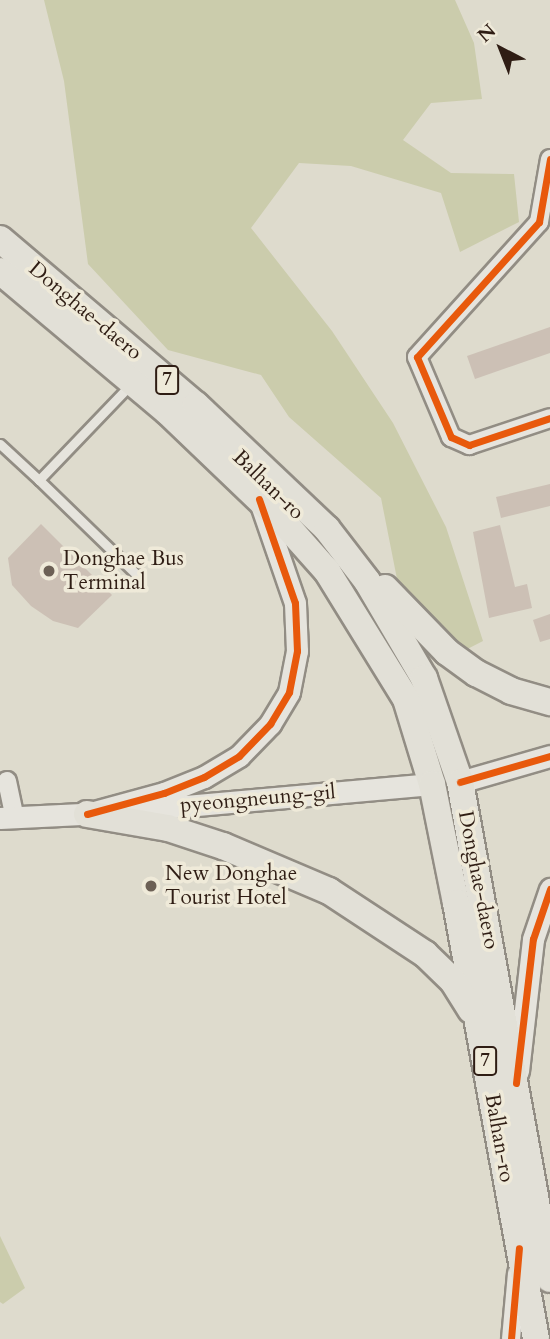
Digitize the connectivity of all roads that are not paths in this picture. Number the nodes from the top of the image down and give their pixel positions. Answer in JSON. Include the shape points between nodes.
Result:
{"nodes":[{"id":1,"x":550,"y":159,"type":"edge"},
{"id":2,"x":0,"y":239,"type":"edge"},
{"id":3,"x":0,"y":271,"type":"edge"},
{"id":4,"x":132,"y":383,"type":"junction"},
{"id":5,"x":550,"y":418,"type":"edge"},
{"id":6,"x":0,"y":444,"type":"edge"},
{"id":7,"x":38,"y":480,"type":"junction"},
{"id":8,"x":259,"y":499,"type":"junction"},
{"id":9,"x":327,"y":529,"type":"junction"},
{"id":10,"x":138,"y":576,"type":"dead end"},
{"id":11,"x":550,"y":702,"type":"edge"},
{"id":12,"x":550,"y":756,"type":"edge"},
{"id":13,"x":7,"y":781,"type":"dead end"},
{"id":14,"x":460,"y":782,"type":"junction"},
{"id":15,"x":432,"y":784,"type":"junction"},
{"id":16,"x":87,"y":814,"type":"junction"},
{"id":17,"x":7,"y":816,"type":"edge"},
{"id":18,"x":550,"y":889,"type":"edge"},
{"id":19,"x":478,"y":1022,"type":"junction"},
{"id":20,"x":516,"y":1083,"type":"junction"},
{"id":21,"x":542,"y":1183,"type":"edge"},
{"id":22,"x":519,"y":1248,"type":"junction"},
{"id":23,"x":550,"y":1279,"type":"edge"},
{"id":24,"x":511,"y":1339,"type":"edge"},
{"id":25,"x":536,"y":1339,"type":"edge"}],
"edges":[{"from":1,"to":5,"type":"street","via":[[538,222],[417,357],[451,437],[469,445]]},
{"from":2,"to":9,"type":"main road","name":"Donghae-daero","number":"7","via":[[196,405]]},
{"from":3,"to":4,"type":"main road","name":"Balhan-ro","number":"7"},
{"from":4,"to":7,"type":"lane"},
{"from":4,"to":8,"type":"main road","name":"Balhan-ro","number":"7"},
{"from":6,"to":7,"type":"lane"},
{"from":7,"to":10,"type":"lane"},
{"from":8,"to":15,"type":"main road","name":"Balhan-ro","number":"7","via":[[327,571],[362,624],[406,699]]},
{"from":8,"to":16,"type":"street","via":[[295,603],[297,651],[289,692],[270,724],[239,757],[204,778]]},
{"from":9,"to":11,"type":"main road","via":[[447,652],[511,691]]},
{"from":9,"to":14,"type":"main road","name":"Donghae-daero","number":"7","via":[[367,581],[424,678]]},
{"from":12,"to":14,"type":"street"},
{"from":13,"to":17,"type":"street"},
{"from":14,"to":15,"type":"main road"},
{"from":14,"to":20,"type":"main road","name":"Donghae-daero","number":"7"},
{"from":15,"to":16,"type":"street","name":"pyeongneung-gil"},
{"from":15,"to":19,"type":"main road","name":"Balhan-ro","number":"7"},
{"from":16,"to":17,"type":"street","name":"pyeongneung-gil"},
{"from":16,"to":19,"type":"main road","via":[[167,828],[223,846],[329,891],[425,954],[453,981]]},
{"from":18,"to":20,"type":"street","via":[[533,939]]},
{"from":19,"to":22,"type":"main road","name":"Balhan-ro","number":"7"},
{"from":20,"to":21,"type":"main road","name":"Donghae-daero","number":"7"},
{"from":21,"to":23,"type":"main road","name":"Donghae-daero","number":"7"},
{"from":22,"to":24,"type":"street"},
{"from":22,"to":25,"type":"main road","name":"Balhan-ro","number":"7"}]}
